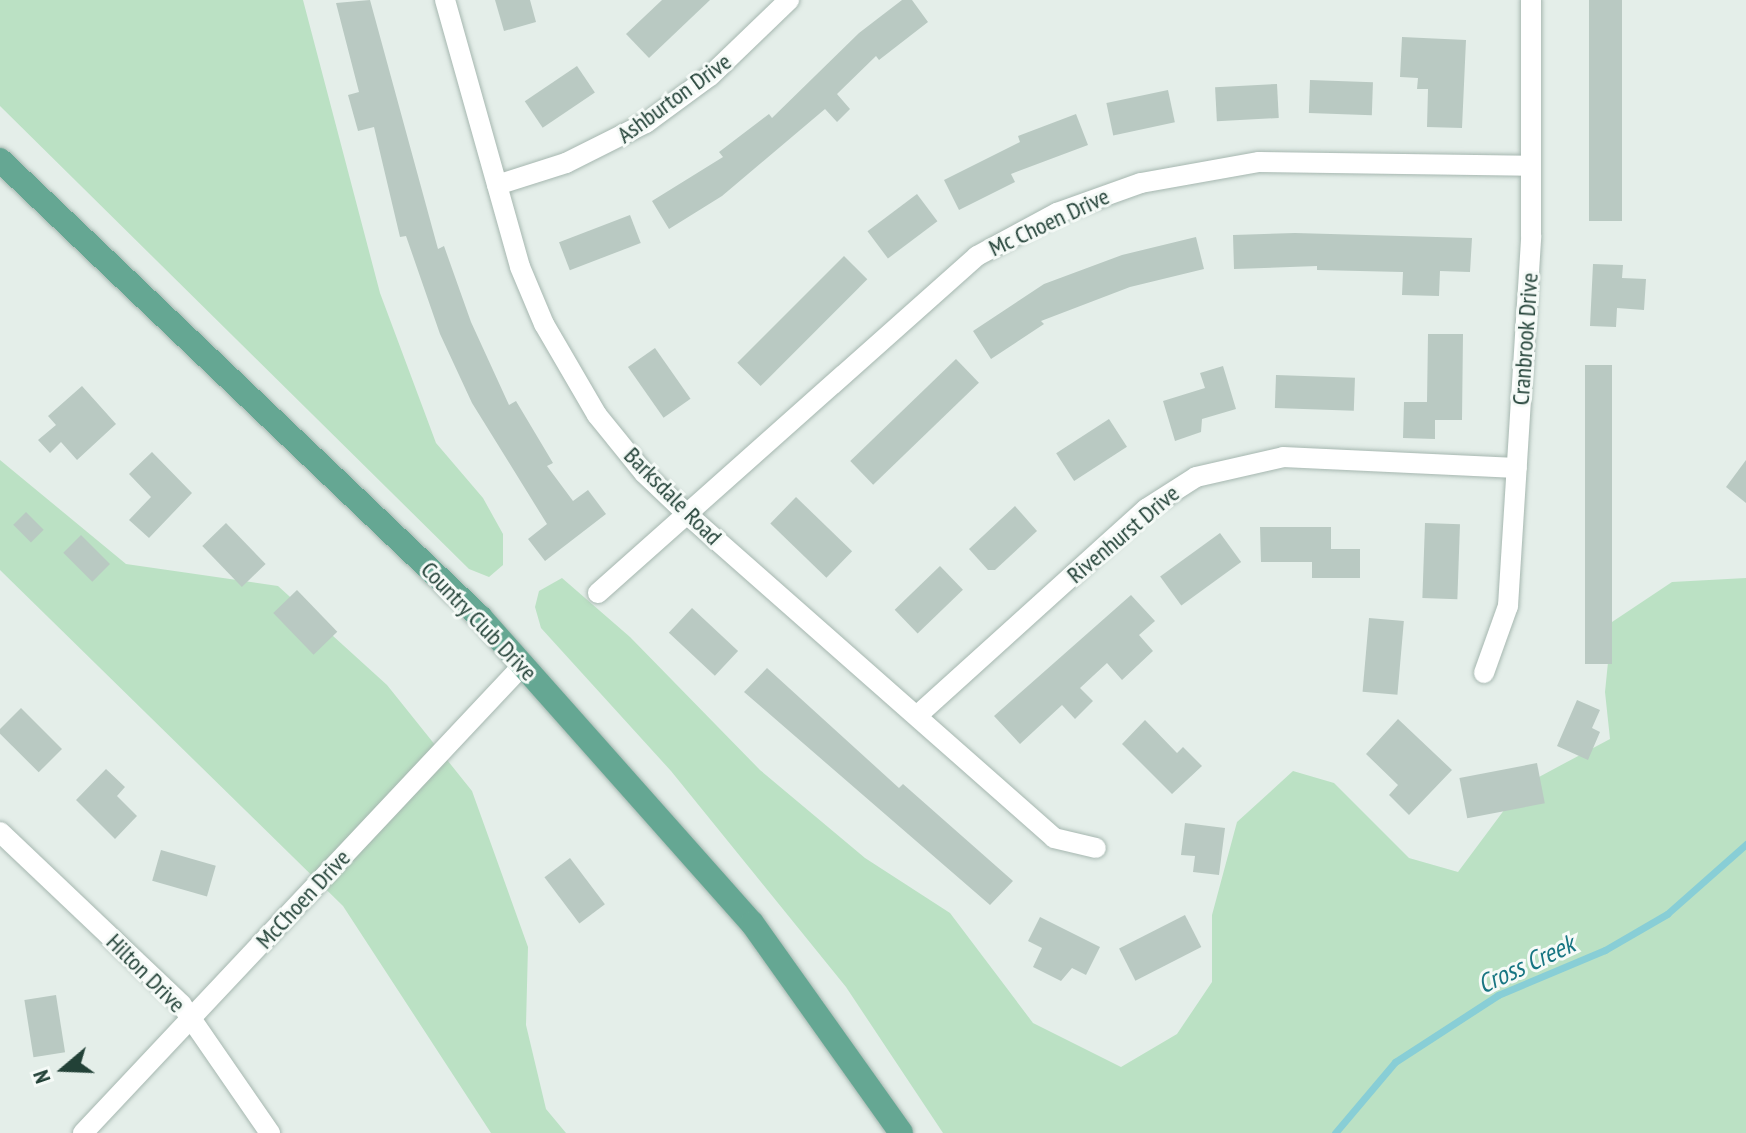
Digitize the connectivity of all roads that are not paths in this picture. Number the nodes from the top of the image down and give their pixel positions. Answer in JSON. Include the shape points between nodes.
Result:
{"nodes":[{"id":1,"x":445,"y":0,"type":"edge"},
{"id":2,"x":789,"y":0,"type":"edge"},
{"id":3,"x":1531,"y":0,"type":"edge"},
{"id":4,"x":0,"y":160,"type":"edge"},
{"id":5,"x":1529,"y":166,"type":"junction"},
{"id":6,"x":497,"y":185,"type":"junction"},
{"id":7,"x":1517,"y":468,"type":"junction"},
{"id":8,"x":688,"y":515,"type":"junction"},
{"id":9,"x":598,"y":593,"type":"dead end"},
{"id":10,"x":523,"y":665,"type":"junction"},
{"id":11,"x":1484,"y":673,"type":"dead end"},
{"id":12,"x":919,"y":714,"type":"junction"},
{"id":13,"x":0,"y":832,"type":"edge"},
{"id":14,"x":1096,"y":848,"type":"dead end"},
{"id":15,"x":191,"y":1019,"type":"junction"},
{"id":16,"x":83,"y":1133,"type":"edge"},
{"id":17,"x":270,"y":1133,"type":"edge"},
{"id":18,"x":901,"y":1133,"type":"edge"}],
"edges":[{"from":1,"to":6,"type":"street","name":"Barksdale Road"},
{"from":2,"to":6,"type":"street","name":"Ashburton Drive","via":[[710,76],[646,123],[566,163]]},
{"from":3,"to":5,"type":"street","name":"Cranbrook Drive"},
{"from":4,"to":10,"type":"main road","name":"Country Club Drive","via":[[480,617]]},
{"from":5,"to":7,"type":"street","name":"Cranbrook Drive","via":[[1531,236]]},
{"from":5,"to":8,"type":"street","name":"Mc Choen Drive","via":[[1259,162],[1141,183],[1057,213],[977,256]]},
{"from":6,"to":8,"type":"street","name":"Barksdale Road","via":[[520,267],[573,376],[644,473]]},
{"from":7,"to":11,"type":"street","name":"Cranbrook Drive","via":[[1508,606]]},
{"from":7,"to":12,"type":"street","name":"Rivenhurst Drive","via":[[1283,457],[1196,477],[1146,509]]},
{"from":8,"to":9,"type":"street","name":"Mc Choen Drive"},
{"from":8,"to":12,"type":"street","name":"Barksdale Road"},
{"from":10,"to":15,"type":"street","name":"McChoen Drive"},
{"from":10,"to":18,"type":"main road","name":"Country Club Drive","via":[[752,923]]},
{"from":12,"to":14,"type":"street","name":"Barksdale Road","via":[[1054,838]]},
{"from":13,"to":15,"type":"street","name":"Hilton Drive"},
{"from":15,"to":16,"type":"street","name":"McChoen Drive"},
{"from":15,"to":17,"type":"street","name":"Hilton Drive"}]}
